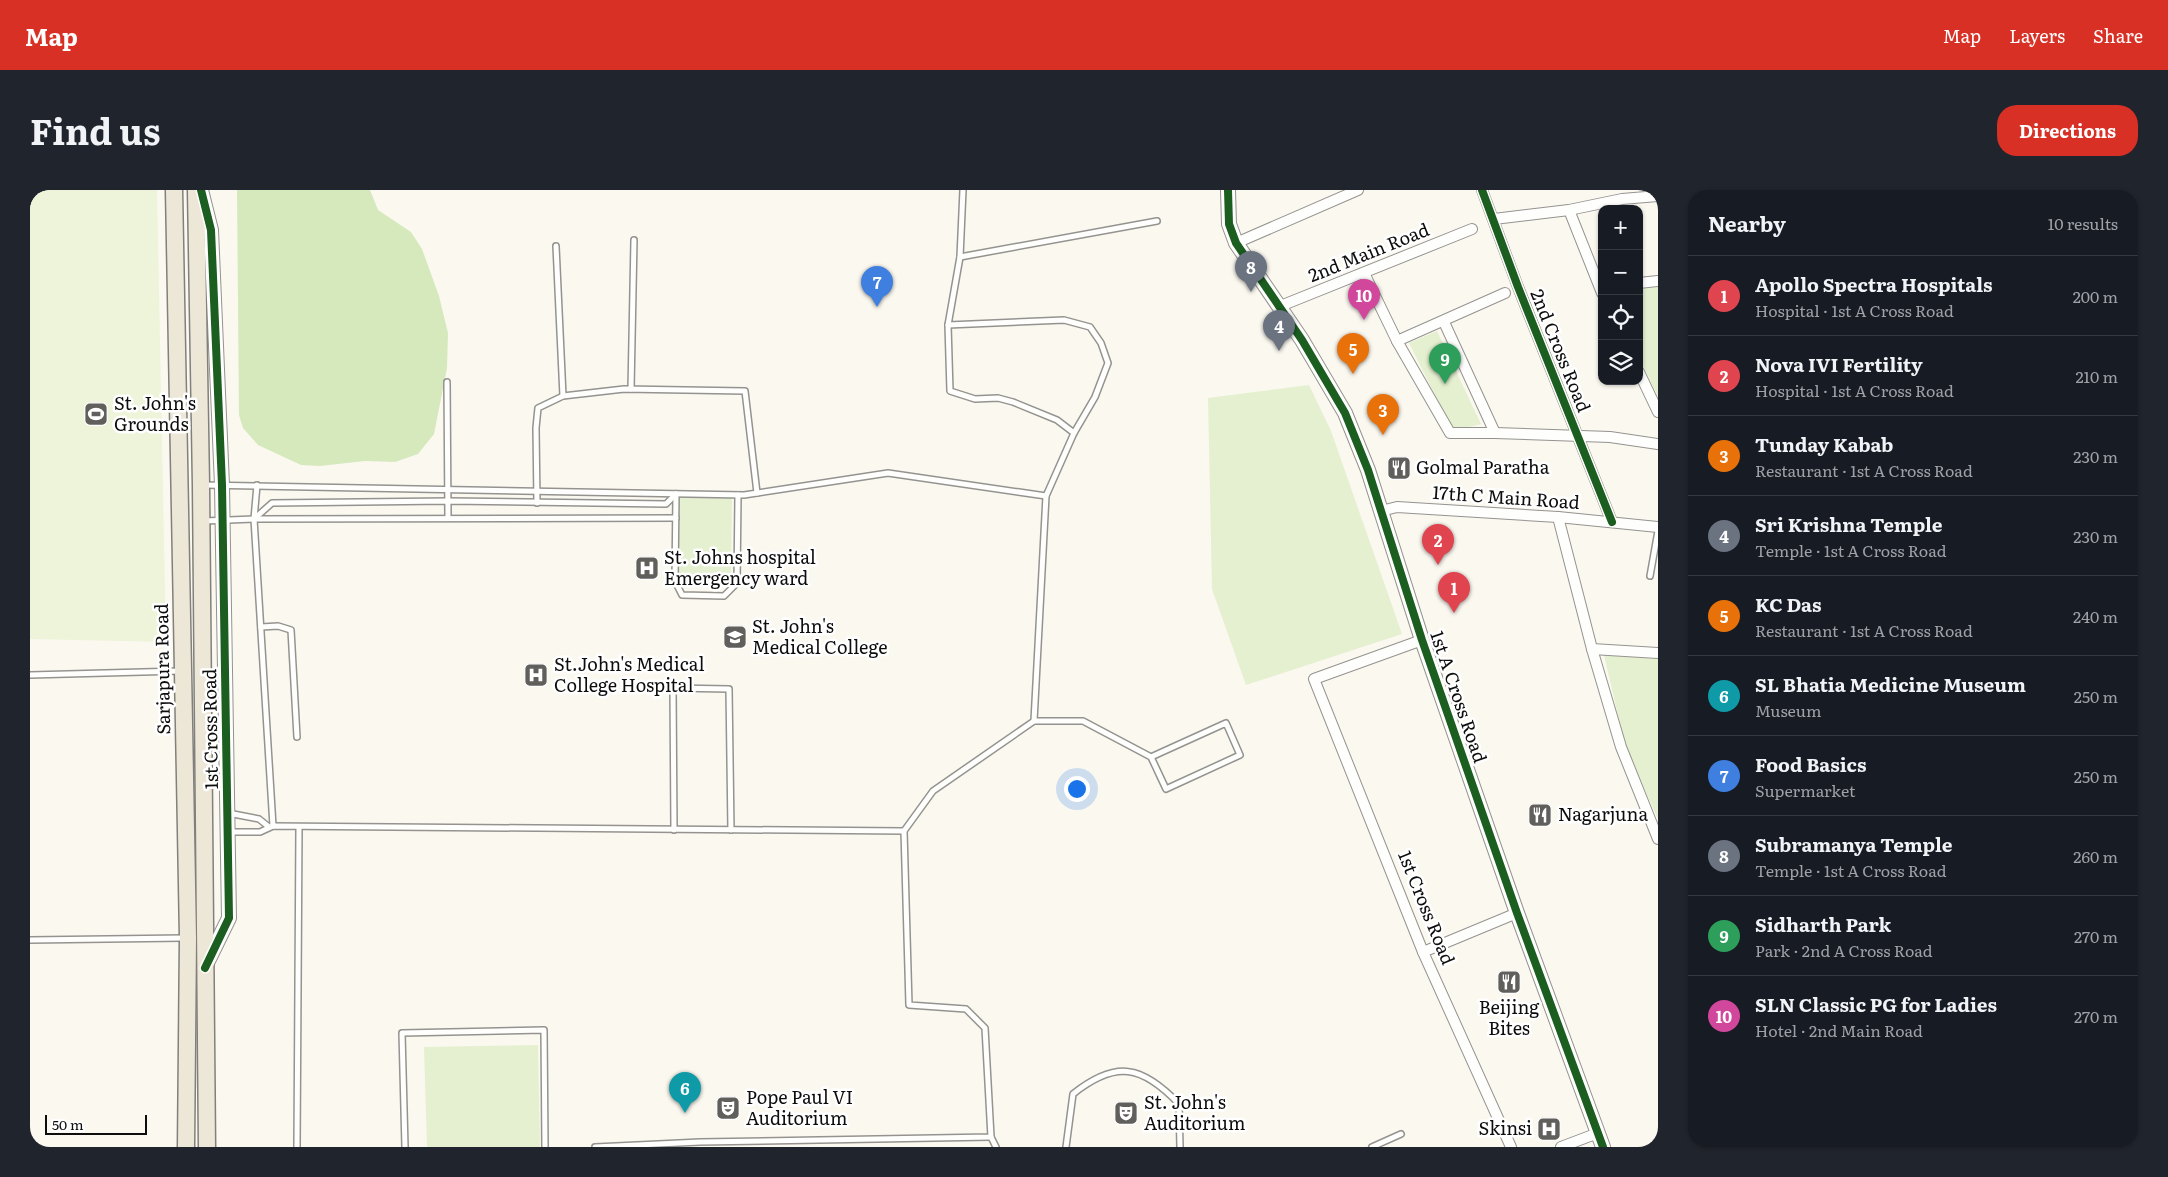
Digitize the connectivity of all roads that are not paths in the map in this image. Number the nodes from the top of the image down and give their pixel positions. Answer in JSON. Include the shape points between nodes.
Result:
{"nodes":[{"id":1,"x":174,"y":190,"type":"edge"},
{"id":2,"x":196,"y":190,"type":"edge"},
{"id":3,"x":201,"y":190,"type":"edge"},
{"id":4,"x":963,"y":190,"type":"edge"},
{"id":5,"x":1228,"y":190,"type":"edge"},
{"id":6,"x":1358,"y":190,"type":"edge"},
{"id":7,"x":1482,"y":190,"type":"edge"},
{"id":8,"x":1621,"y":194,"type":"edge"},
{"id":9,"x":1658,"y":196,"type":"edge"},
{"id":10,"x":1569,"y":210,"type":"junction"},
{"id":11,"x":1494,"y":219,"type":"junction"},
{"id":12,"x":1157,"y":221,"type":"dead end"},
{"id":13,"x":1472,"y":229,"type":"dead end"},
{"id":14,"x":634,"y":240,"type":"dead end"},
{"id":15,"x":1236,"y":243,"type":"junction"},
{"id":16,"x":556,"y":246,"type":"dead end"},
{"id":17,"x":960,"y":257,"type":"junction"},
{"id":18,"x":1364,"y":273,"type":"junction"},
{"id":19,"x":1658,"y":281,"type":"edge"},
{"id":20,"x":1598,"y":282,"type":"edge"},
{"id":21,"x":1643,"y":283,"type":"edge"},
{"id":22,"x":1505,"y":292,"type":"dead end"},
{"id":23,"x":1278,"y":307,"type":"junction"},
{"id":24,"x":1444,"y":322,"type":"junction"},
{"id":25,"x":948,"y":325,"type":"junction"},
{"id":26,"x":1397,"y":341,"type":"junction"},
{"id":27,"x":1643,"y":380,"type":"edge"},
{"id":28,"x":447,"y":382,"type":"dead end"},
{"id":29,"x":632,"y":389,"type":"junction"},
{"id":30,"x":563,"y":396,"type":"junction"},
{"id":31,"x":1658,"y":412,"type":"edge"},
{"id":32,"x":1074,"y":433,"type":"junction"},
{"id":33,"x":1496,"y":433,"type":"junction"},
{"id":34,"x":1578,"y":436,"type":"junction"},
{"id":35,"x":1658,"y":444,"type":"edge"},
{"id":36,"x":201,"y":485,"type":"junction"},
{"id":37,"x":222,"y":485,"type":"junction"},
{"id":38,"x":257,"y":486,"type":"junction"},
{"id":39,"x":448,"y":489,"type":"junction"},
{"id":40,"x":537,"y":491,"type":"junction"},
{"id":41,"x":757,"y":493,"type":"junction"},
{"id":42,"x":676,"y":494,"type":"junction"},
{"id":43,"x":738,"y":494,"type":"junction"},
{"id":44,"x":1046,"y":496,"type":"junction"},
{"id":45,"x":448,"y":501,"type":"junction"},
{"id":46,"x":537,"y":503,"type":"junction"},
{"id":47,"x":1381,"y":511,"type":"junction"},
{"id":48,"x":1558,"y":517,"type":"junction"},
{"id":49,"x":448,"y":518,"type":"junction"},
{"id":50,"x":676,"y":518,"type":"junction"},
{"id":51,"x":254,"y":519,"type":"junction"},
{"id":52,"x":223,"y":520,"type":"junction"},
{"id":53,"x":201,"y":521,"type":"junction"},
{"id":54,"x":1612,"y":522,"type":"junction"},
{"id":55,"x":1658,"y":527,"type":"edge"},
{"id":56,"x":1658,"y":531,"type":"edge"},
{"id":57,"x":1650,"y":576,"type":"dead end"},
{"id":58,"x":261,"y":627,"type":"junction"},
{"id":59,"x":1422,"y":640,"type":"junction"},
{"id":60,"x":1592,"y":649,"type":"junction"},
{"id":61,"x":1658,"y":654,"type":"edge"},
{"id":62,"x":183,"y":671,"type":"junction"},
{"id":63,"x":30,"y":675,"type":"edge"},
{"id":64,"x":1034,"y":721,"type":"junction"},
{"id":65,"x":297,"y":738,"type":"dead end"},
{"id":66,"x":1152,"y":757,"type":"junction"},
{"id":67,"x":228,"y":813,"type":"junction"},
{"id":68,"x":271,"y":826,"type":"junction"},
{"id":69,"x":299,"y":827,"type":"junction"},
{"id":70,"x":674,"y":830,"type":"junction"},
{"id":71,"x":731,"y":830,"type":"junction"},
{"id":72,"x":904,"y":830,"type":"junction"},
{"id":73,"x":228,"y":832,"type":"junction"},
{"id":74,"x":1658,"y":839,"type":"edge"},
{"id":75,"x":1517,"y":913,"type":"junction"},
{"id":76,"x":188,"y":938,"type":"junction"},
{"id":77,"x":30,"y":940,"type":"edge"},
{"id":78,"x":1422,"y":952,"type":"junction"},
{"id":79,"x":205,"y":968,"type":"junction"},
{"id":80,"x":1598,"y":1133,"type":"junction"},
{"id":81,"x":1401,"y":1134,"type":"dead end"},
{"id":82,"x":991,"y":1137,"type":"junction"},
{"id":83,"x":628,"y":1146,"type":"edge"},
{"id":84,"x":186,"y":1147,"type":"edge"},
{"id":85,"x":207,"y":1147,"type":"edge"},
{"id":86,"x":297,"y":1147,"type":"edge"},
{"id":87,"x":405,"y":1147,"type":"edge"},
{"id":88,"x":545,"y":1147,"type":"edge"},
{"id":89,"x":595,"y":1147,"type":"edge"},
{"id":90,"x":996,"y":1147,"type":"edge"},
{"id":91,"x":1066,"y":1147,"type":"edge"},
{"id":92,"x":1180,"y":1147,"type":"edge"},
{"id":93,"x":1372,"y":1147,"type":"edge"},
{"id":94,"x":1511,"y":1147,"type":"edge"},
{"id":95,"x":1561,"y":1147,"type":"edge"},
{"id":96,"x":1603,"y":1147,"type":"edge"}],
"edges":[{"from":1,"to":62,"type":"main road","name":"Sarjapura Road"},
{"from":2,"to":36,"type":"main road"},
{"from":3,"to":37,"type":"street","name":"1st Cross Road","via":[[211,230]]},
{"from":4,"to":17,"type":"lane"},
{"from":5,"to":15,"type":"street","name":"1st A Cross Road","via":[[1229,224]]},
{"from":6,"to":15,"type":"street"},
{"from":7,"to":11,"type":"street","name":"2nd Cross Road"},
{"from":8,"to":9,"type":"street"},
{"from":8,"to":10,"type":"street"},
{"from":10,"to":11,"type":"street"},
{"from":10,"to":20,"type":"street"},
{"from":11,"to":34,"type":"street","name":"2nd Cross Road"},
{"from":12,"to":17,"type":"lane"},
{"from":13,"to":18,"type":"street","name":"2nd Main Road"},
{"from":14,"to":29,"type":"lane"},
{"from":15,"to":23,"type":"street","name":"1st A Cross Road"},
{"from":16,"to":30,"type":"lane"},
{"from":17,"to":25,"type":"lane"},
{"from":18,"to":23,"type":"street","name":"2nd Main Road"},
{"from":18,"to":26,"type":"street"},
{"from":19,"to":21,"type":"street"},
{"from":22,"to":24,"type":"street"},
{"from":23,"to":47,"type":"street","name":"1st A Cross Road","via":[[1346,413]]},
{"from":24,"to":26,"type":"street"},
{"from":24,"to":33,"type":"street"},
{"from":25,"to":32,"type":"lane","via":[[950,391],[975,399],[998,398],[1013,402],[1057,420]]},
{"from":25,"to":32,"type":"lane","via":[[1064,320],[1090,327],[1102,343],[1108,363]]},
{"from":26,"to":33,"type":"street","via":[[1450,434]]},
{"from":27,"to":31,"type":"street"},
{"from":28,"to":39,"type":"lane"},
{"from":29,"to":30,"type":"lane"},
{"from":29,"to":41,"type":"lane","via":[[745,391]]},
{"from":30,"to":40,"type":"lane","via":[[538,408]]},
{"from":32,"to":44,"type":"lane"},
{"from":33,"to":34,"type":"street"},
{"from":34,"to":35,"type":"street"},
{"from":34,"to":54,"type":"street","name":"2nd Cross Road"},
{"from":36,"to":37,"type":"lane"},
{"from":36,"to":53,"type":"main road"},
{"from":37,"to":38,"type":"lane"},
{"from":37,"to":52,"type":"street","name":"1st Cross Road"},
{"from":38,"to":39,"type":"lane"},
{"from":38,"to":51,"type":"lane"},
{"from":39,"to":40,"type":"lane"},
{"from":39,"to":45,"type":"lane"},
{"from":40,"to":42,"type":"lane"},
{"from":40,"to":46,"type":"lane"},
{"from":41,"to":43,"type":"lane"},
{"from":41,"to":44,"type":"lane","via":[[888,473]]},
{"from":42,"to":43,"type":"lane"},
{"from":42,"to":46,"type":"lane","via":[[666,504]]},
{"from":42,"to":50,"type":"lane"},
{"from":43,"to":50,"type":"lane","via":[[736,583],[724,596],[682,595],[675,581]]},
{"from":44,"to":64,"type":"lane"},
{"from":45,"to":46,"type":"lane"},
{"from":45,"to":49,"type":"lane"},
{"from":45,"to":51,"type":"lane","via":[[272,503]]},
{"from":47,"to":48,"type":"street","name":"17th C Main Road","via":[[1397,507]]},
{"from":47,"to":59,"type":"street","name":"1st A Cross Road"},
{"from":48,"to":54,"type":"street","name":"17th C Main Road"},
{"from":48,"to":60,"type":"street"},
{"from":49,"to":50,"type":"lane"},
{"from":49,"to":51,"type":"lane"},
{"from":51,"to":52,"type":"lane"},
{"from":51,"to":58,"type":"lane"},
{"from":52,"to":53,"type":"lane"},
{"from":52,"to":67,"type":"street","name":"1st Cross Road"},
{"from":53,"to":79,"type":"main road"},
{"from":54,"to":55,"type":"street","name":"17th C Main Road"},
{"from":56,"to":57,"type":"lane"},
{"from":58,"to":65,"type":"lane","via":[[278,626],[291,630]]},
{"from":58,"to":68,"type":"lane"},
{"from":59,"to":75,"type":"street","name":"1st A Cross Road"},
{"from":59,"to":78,"type":"street","name":"1st Cross Road","via":[[1314,679]]},
{"from":60,"to":61,"type":"street"},
{"from":60,"to":74,"type":"street","via":[[1621,747]]},
{"from":62,"to":63,"type":"lane"},
{"from":62,"to":76,"type":"main road","name":"Sarjapura Road"},
{"from":64,"to":66,"type":"lane","via":[[1082,721]]},
{"from":64,"to":72,"type":"lane","via":[[933,792]]},
{"from":66,"to":66,"type":"lane","via":[[1226,723],[1240,755],[1166,789]]},
{"from":67,"to":68,"type":"lane","via":[[259,818]]},
{"from":67,"to":73,"type":"street","name":"1st Cross Road"},
{"from":68,"to":69,"type":"lane"},
{"from":68,"to":73,"type":"lane","via":[[260,832]]},
{"from":69,"to":70,"type":"lane"},
{"from":69,"to":86,"type":"lane"},
{"from":70,"to":71,"type":"lane"},
{"from":70,"to":71,"type":"lane","via":[[673,688],[729,689]]},
{"from":71,"to":72,"type":"lane"},
{"from":72,"to":82,"type":"lane","via":[[909,1005],[966,1009],[985,1028]]},
{"from":73,"to":79,"type":"street","name":"1st Cross Road","via":[[229,918]]},
{"from":75,"to":78,"type":"street"},
{"from":75,"to":80,"type":"street","name":"1st A Cross Road"},
{"from":76,"to":77,"type":"lane"},
{"from":76,"to":84,"type":"main road","name":"Sarjapura Road"},
{"from":78,"to":94,"type":"street","name":"1st Cross Road"},
{"from":79,"to":85,"type":"main road"},
{"from":80,"to":95,"type":"street"},
{"from":80,"to":96,"type":"street","name":"1st A Cross Road"},
{"from":81,"to":93,"type":"lane"},
{"from":82,"to":83,"type":"lane"},
{"from":82,"to":90,"type":"lane"},
{"from":83,"to":89,"type":"lane"},
{"from":87,"to":88,"type":"lane","via":[[402,1034],[544,1030]]},
{"from":91,"to":92,"type":"lane","via":[[1073,1094],[1093,1079],[1117,1070],[1145,1076],[1179,1104]]}]}
